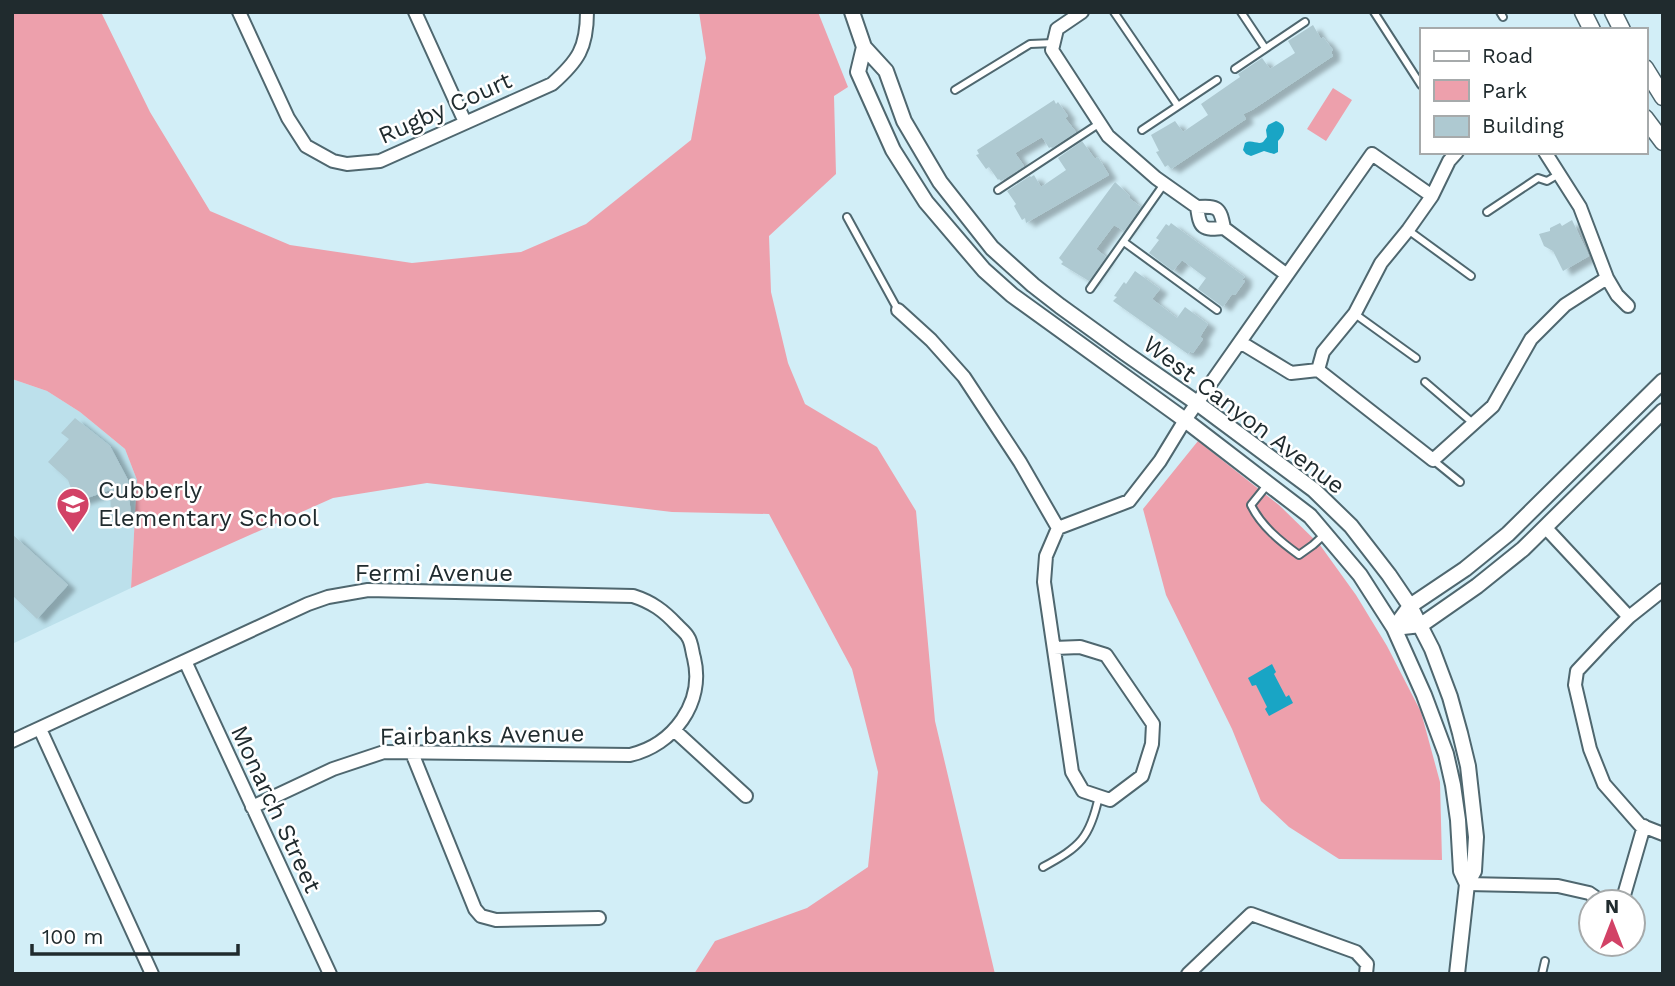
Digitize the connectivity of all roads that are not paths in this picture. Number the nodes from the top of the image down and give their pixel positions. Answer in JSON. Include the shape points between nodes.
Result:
{"nodes":[{"id":1,"x":239,"y":12,"type":"edge"},
{"id":2,"x":415,"y":12,"type":"edge"},
{"id":3,"x":587,"y":12,"type":"edge"},
{"id":4,"x":852,"y":12,"type":"edge"},
{"id":5,"x":1082,"y":12,"type":"edge"},
{"id":6,"x":1114,"y":12,"type":"edge"},
{"id":7,"x":1241,"y":12,"type":"edge"},
{"id":8,"x":1374,"y":12,"type":"edge"},
{"id":9,"x":1583,"y":12,"type":"edge"},
{"id":10,"x":1613,"y":12,"type":"edge"},
{"id":11,"x":1305,"y":22,"type":"dead end"},
{"id":12,"x":1591,"y":28,"type":"edge"},
{"id":13,"x":1621,"y":28,"type":"edge"},
{"id":14,"x":1054,"y":43,"type":"junction"},
{"id":15,"x":864,"y":47,"type":"junction"},
{"id":16,"x":1265,"y":48,"type":"junction"},
{"id":17,"x":1235,"y":69,"type":"dead end"},
{"id":18,"x":1647,"y":71,"type":"edge"},
{"id":19,"x":1217,"y":80,"type":"dead end"},
{"id":20,"x":1420,"y":83,"type":"edge"},
{"id":21,"x":955,"y":90,"type":"dead end"},
{"id":22,"x":1663,"y":97,"type":"edge"},
{"id":23,"x":1178,"y":106,"type":"junction"},
{"id":24,"x":1647,"y":121,"type":"edge"},
{"id":25,"x":465,"y":122,"type":"junction"},
{"id":26,"x":1100,"y":123,"type":"junction"},
{"id":27,"x":1142,"y":130,"type":"dead end"},
{"id":28,"x":1663,"y":142,"type":"edge"},
{"id":29,"x":1455,"y":154,"type":"edge"},
{"id":30,"x":1546,"y":154,"type":"edge"},
{"id":31,"x":1559,"y":174,"type":"junction"},
{"id":32,"x":1164,"y":184,"type":"junction"},
{"id":33,"x":998,"y":190,"type":"dead end"},
{"id":34,"x":1432,"y":196,"type":"junction"},
{"id":35,"x":1197,"y":207,"type":"junction"},
{"id":36,"x":1487,"y":212,"type":"dead end"},
{"id":37,"x":847,"y":217,"type":"dead end"},
{"id":38,"x":1224,"y":228,"type":"junction"},
{"id":39,"x":1408,"y":230,"type":"junction"},
{"id":40,"x":1124,"y":242,"type":"junction"},
{"id":41,"x":1287,"y":275,"type":"junction"},
{"id":42,"x":1471,"y":276,"type":"dead end"},
{"id":43,"x":1607,"y":278,"type":"junction"},
{"id":44,"x":1090,"y":289,"type":"dead end"},
{"id":45,"x":1628,"y":306,"type":"dead end"},
{"id":46,"x":898,"y":310,"type":"joint"},
{"id":47,"x":1217,"y":310,"type":"dead end"},
{"id":48,"x":1355,"y":313,"type":"junction"},
{"id":49,"x":1240,"y":342,"type":"junction"},
{"id":50,"x":1416,"y":358,"type":"dead end"},
{"id":51,"x":1318,"y":370,"type":"junction"},
{"id":52,"x":1663,"y":381,"type":"edge"},
{"id":53,"x":1425,"y":382,"type":"dead end"},
{"id":54,"x":1197,"y":403,"type":"junction"},
{"id":55,"x":1663,"y":411,"type":"edge"},
{"id":56,"x":1185,"y":420,"type":"junction"},
{"id":57,"x":1474,"y":424,"type":"junction"},
{"id":58,"x":1433,"y":460,"type":"junction"},
{"id":59,"x":1460,"y":482,"type":"dead end"},
{"id":60,"x":1268,"y":484,"type":"junction"},
{"id":61,"x":1545,"y":527,"type":"junction"},
{"id":62,"x":1058,"y":528,"type":"junction"},
{"id":63,"x":1325,"y":534,"type":"junction"},
{"id":64,"x":1663,"y":590,"type":"edge"},
{"id":65,"x":1409,"y":606,"type":"junction"},
{"id":66,"x":1629,"y":617,"type":"junction"},
{"id":67,"x":1420,"y":625,"type":"junction"},
{"id":68,"x":1394,"y":628,"type":"junction"},
{"id":69,"x":1054,"y":648,"type":"junction"},
{"id":70,"x":185,"y":662,"type":"junction"},
{"id":71,"x":40,"y":729,"type":"junction"},
{"id":72,"x":674,"y":730,"type":"junction"},
{"id":73,"x":12,"y":741,"type":"edge"},
{"id":74,"x":412,"y":753,"type":"junction"},
{"id":75,"x":746,"y":796,"type":"dead end"},
{"id":76,"x":1099,"y":796,"type":"junction"},
{"id":77,"x":252,"y":807,"type":"junction"},
{"id":78,"x":1644,"y":826,"type":"junction"},
{"id":79,"x":1663,"y":834,"type":"edge"},
{"id":80,"x":1044,"y":867,"type":"dead end"},
{"id":81,"x":1467,"y":884,"type":"junction"},
{"id":82,"x":1626,"y":888,"type":"edge"},
{"id":83,"x":1577,"y":891,"type":"edge"},
{"id":84,"x":599,"y":918,"type":"dead end"},
{"id":85,"x":1545,"y":961,"type":"dead end"},
{"id":86,"x":152,"y":974,"type":"edge"},
{"id":87,"x":330,"y":974,"type":"edge"},
{"id":88,"x":1188,"y":974,"type":"edge"},
{"id":89,"x":1366,"y":974,"type":"edge"},
{"id":90,"x":1457,"y":974,"type":"edge"},
{"id":91,"x":1542,"y":974,"type":"edge"}],
"edges":[{"from":1,"to":25,"type":"street","name":"Rugby Court","via":[[288,118],[306,145],[332,161],[380,161]]},
{"from":2,"to":25,"type":"street"},
{"from":3,"to":25,"type":"street","name":"Rugby Court","via":[[583,49],[568,70],[552,84]]},
{"from":4,"to":15,"type":"street","name":"West Canyon Avenue"},
{"from":5,"to":14,"type":"street","via":[[1057,29]]},
{"from":6,"to":23,"type":"lane"},
{"from":7,"to":16,"type":"lane"},
{"from":8,"to":20,"type":"lane"},
{"from":9,"to":12,"type":"main road"},
{"from":10,"to":13,"type":"main road"},
{"from":11,"to":16,"type":"lane"},
{"from":14,"to":21,"type":"lane","via":[[1030,44]]},
{"from":14,"to":26,"type":"street","via":[[1052,50]]},
{"from":15,"to":54,"type":"street","name":"West Canyon Avenue","via":[[886,71],[904,121],[940,182],[992,248],[1060,306]]},
{"from":15,"to":56,"type":"street","name":"West Canyon Avenue","via":[[858,72],[893,150],[926,202],[984,271]]},
{"from":16,"to":17,"type":"lane"},
{"from":18,"to":22,"type":"main road"},
{"from":19,"to":23,"type":"lane"},
{"from":23,"to":27,"type":"lane"},
{"from":24,"to":28,"type":"main road"},
{"from":26,"to":32,"type":"street","via":[[1108,136]]},
{"from":26,"to":33,"type":"lane"},
{"from":29,"to":34,"type":"street"},
{"from":30,"to":31,"type":"street"},
{"from":31,"to":36,"type":"lane","via":[[1547,181],[1538,178]]},
{"from":31,"to":43,"type":"street","via":[[1580,206]]},
{"from":32,"to":35,"type":"street"},
{"from":32,"to":40,"type":"lane"},
{"from":34,"to":39,"type":"street"},
{"from":34,"to":41,"type":"street","via":[[1372,153]]},
{"from":35,"to":38,"type":"street","via":[[1217,209]]},
{"from":35,"to":38,"type":"street","via":[[1202,226]]},
{"from":37,"to":46,"type":"lane"},
{"from":38,"to":41,"type":"street"},
{"from":39,"to":42,"type":"lane"},
{"from":39,"to":48,"type":"street","via":[[1381,263]]},
{"from":40,"to":44,"type":"lane"},
{"from":40,"to":47,"type":"lane"},
{"from":41,"to":49,"type":"street"},
{"from":43,"to":45,"type":"street"},
{"from":43,"to":57,"type":"street","via":[[1565,304],[1531,339],[1493,407]]},
{"from":46,"to":62,"type":"street","via":[[964,377]]},
{"from":48,"to":50,"type":"lane"},
{"from":48,"to":51,"type":"street","via":[[1323,352]]},
{"from":49,"to":51,"type":"street","via":[[1291,373]]},
{"from":49,"to":54,"type":"street"},
{"from":51,"to":58,"type":"street"},
{"from":52,"to":65,"type":"street","via":[[1502,540]]},
{"from":53,"to":57,"type":"lane"},
{"from":54,"to":56,"type":"street"},
{"from":54,"to":65,"type":"street","name":"West Canyon Avenue","via":[[1314,490],[1351,526]]},
{"from":55,"to":61,"type":"street"},
{"from":56,"to":60,"type":"street","name":"West Canyon Avenue"},
{"from":56,"to":62,"type":"street","via":[[1129,501]]},
{"from":57,"to":58,"type":"street"},
{"from":58,"to":59,"type":"lane"},
{"from":60,"to":63,"type":"street","name":"West Canyon Avenue","via":[[1310,516]]},
{"from":60,"to":63,"type":"lane","via":[[1251,505],[1283,543],[1299,555]]},
{"from":61,"to":66,"type":"street"},
{"from":61,"to":67,"type":"street","via":[[1500,569]]},
{"from":62,"to":69,"type":"street","via":[[1046,556],[1044,582]]},
{"from":63,"to":68,"type":"street","name":"West Canyon Avenue","via":[[1360,575]]},
{"from":64,"to":66,"type":"street"},
{"from":65,"to":67,"type":"street","name":"West Canyon Avenue"},
{"from":65,"to":68,"type":"street"},
{"from":66,"to":78,"type":"street","via":[[1577,671],[1575,685],[1590,749],[1604,784]]},
{"from":67,"to":68,"type":"street"},
{"from":67,"to":81,"type":"street","name":"West Canyon Avenue","via":[[1450,697],[1468,766],[1476,837],[1474,871]]},
{"from":68,"to":81,"type":"street","name":"West Canyon Avenue","via":[[1446,754],[1458,820],[1461,871]]},
{"from":69,"to":76,"type":"street","via":[[1072,772],[1083,791]]},
{"from":69,"to":76,"type":"street","via":[[1080,647],[1106,655],[1153,724],[1142,776],[1110,800]]},
{"from":70,"to":71,"type":"street","name":"Fermi Avenue"},
{"from":70,"to":72,"type":"street","name":"Fermi Avenue","via":[[308,604],[368,590],[633,596],[667,613],[689,638],[696,668],[695,695]]},
{"from":70,"to":77,"type":"street","name":"Monarch Street"},
{"from":71,"to":73,"type":"street","name":"Fermi Avenue"},
{"from":71,"to":86,"type":"street"},
{"from":72,"to":74,"type":"street","name":"Fairbanks Avenue","via":[[645,751],[630,755]]},
{"from":72,"to":75,"type":"street"},
{"from":74,"to":77,"type":"street","name":"Fairbanks Avenue","via":[[384,752],[332,769]]},
{"from":74,"to":84,"type":"street","via":[[481,916],[496,920]]},
{"from":76,"to":80,"type":"lane","via":[[1088,832],[1070,852]]},
{"from":77,"to":87,"type":"street","name":"Monarch Street"},
{"from":78,"to":79,"type":"street"},
{"from":78,"to":82,"type":"street"},
{"from":81,"to":83,"type":"street"},
{"from":81,"to":90,"type":"street","name":"West Canyon Avenue"},
{"from":85,"to":91,"type":"lane"},
{"from":88,"to":89,"type":"street","via":[[1251,914],[1356,952],[1367,964]]}]}
